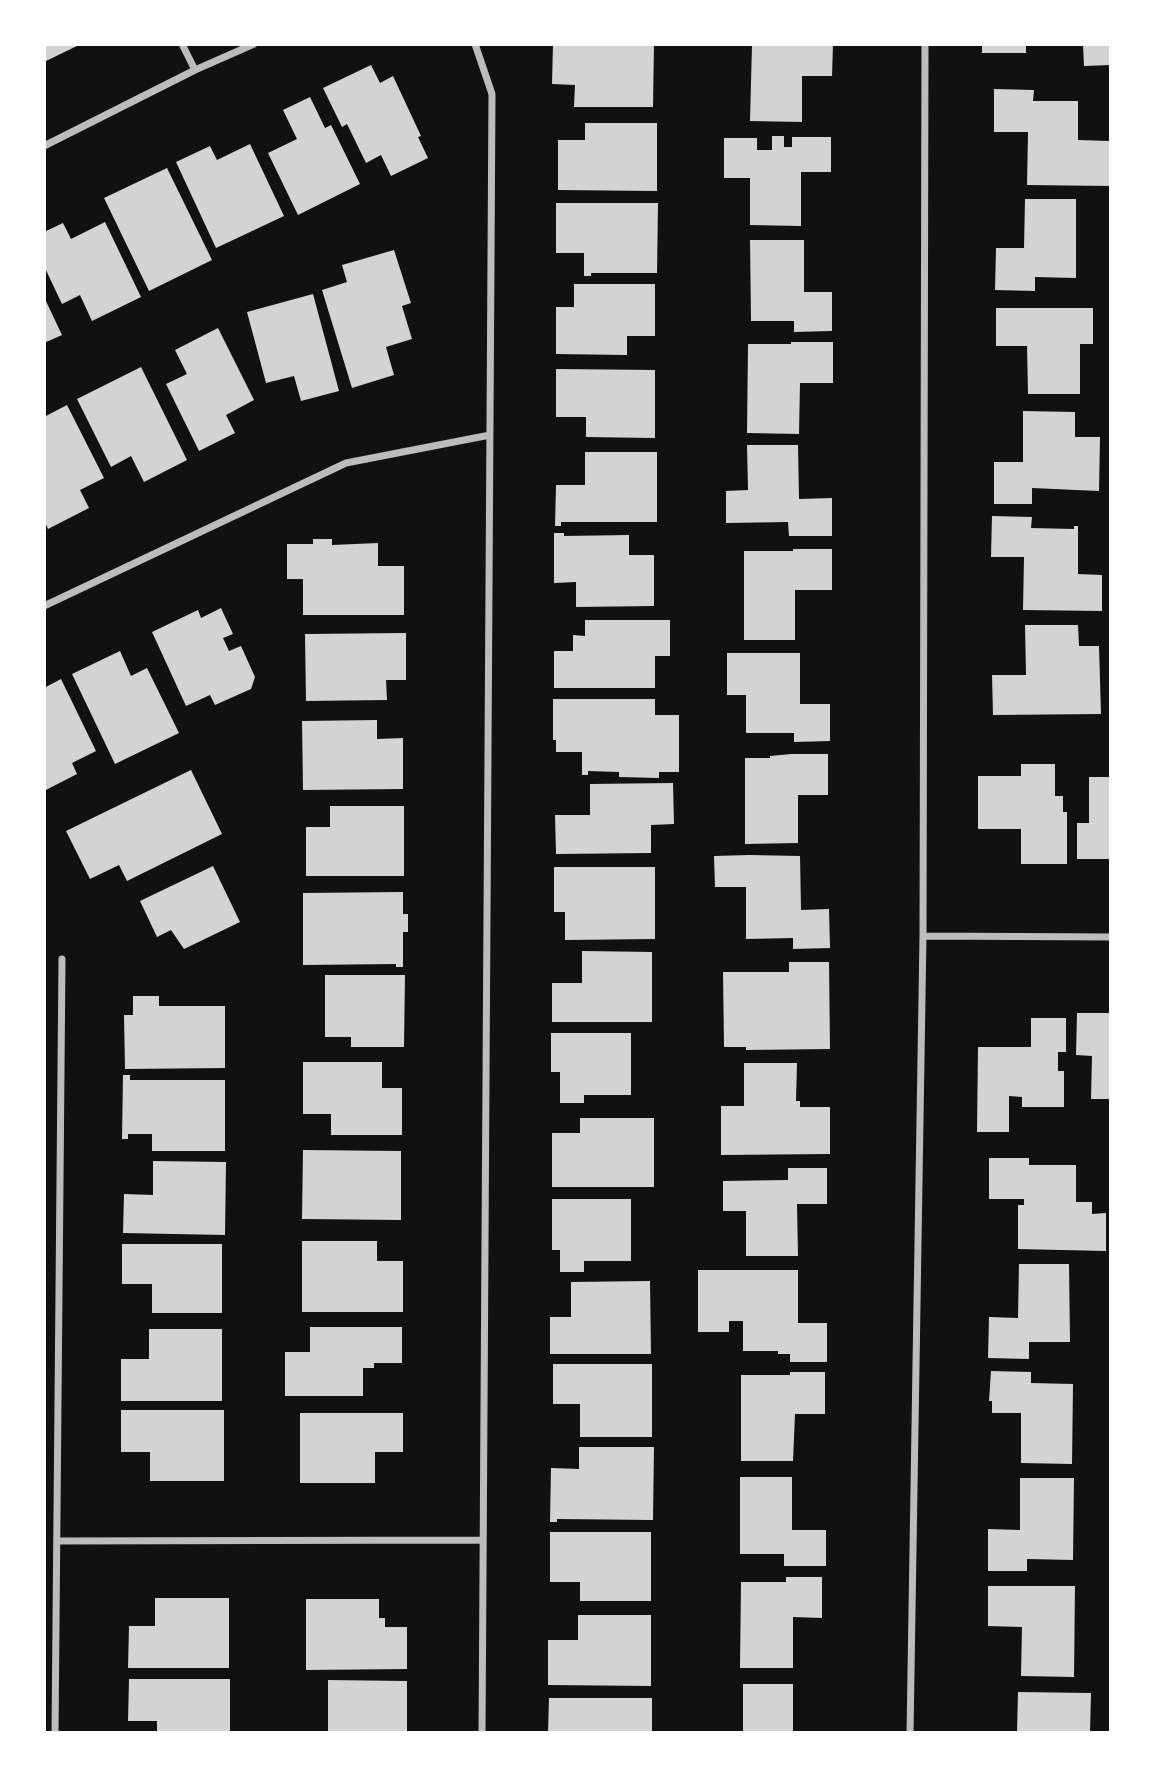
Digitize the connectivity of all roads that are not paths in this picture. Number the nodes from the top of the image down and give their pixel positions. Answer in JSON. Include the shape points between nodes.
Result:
{"nodes":[{"id":1,"x":182,"y":44,"type":"edge"},
{"id":2,"x":254,"y":44,"type":"edge"},
{"id":3,"x":475,"y":44,"type":"edge"},
{"id":4,"x":925,"y":44,"type":"edge"},
{"id":5,"x":195,"y":70,"type":"junction"},
{"id":6,"x":44,"y":146,"type":"edge"},
{"id":7,"x":490,"y":435,"type":"junction"},
{"id":8,"x":44,"y":606,"type":"edge"},
{"id":9,"x":923,"y":936,"type":"junction"},
{"id":10,"x":1111,"y":937,"type":"edge"},
{"id":11,"x":62,"y":960,"type":"dead end"},
{"id":12,"x":483,"y":1540,"type":"junction"},
{"id":13,"x":57,"y":1541,"type":"junction"},
{"id":14,"x":55,"y":1733,"type":"edge"},
{"id":15,"x":482,"y":1733,"type":"edge"},
{"id":16,"x":910,"y":1733,"type":"edge"}],
"edges":[{"from":1,"to":5,"type":"street"},
{"from":2,"to":5,"type":"street"},
{"from":3,"to":7,"type":"street","via":[[492,94]]},
{"from":4,"to":9,"type":"street"},
{"from":5,"to":6,"type":"street"},
{"from":7,"to":8,"type":"street","via":[[346,463]]},
{"from":7,"to":12,"type":"street"},
{"from":9,"to":10,"type":"street"},
{"from":9,"to":16,"type":"street"},
{"from":11,"to":13,"type":"street"},
{"from":12,"to":13,"type":"street"},
{"from":12,"to":15,"type":"street"},
{"from":13,"to":14,"type":"street"}]}
